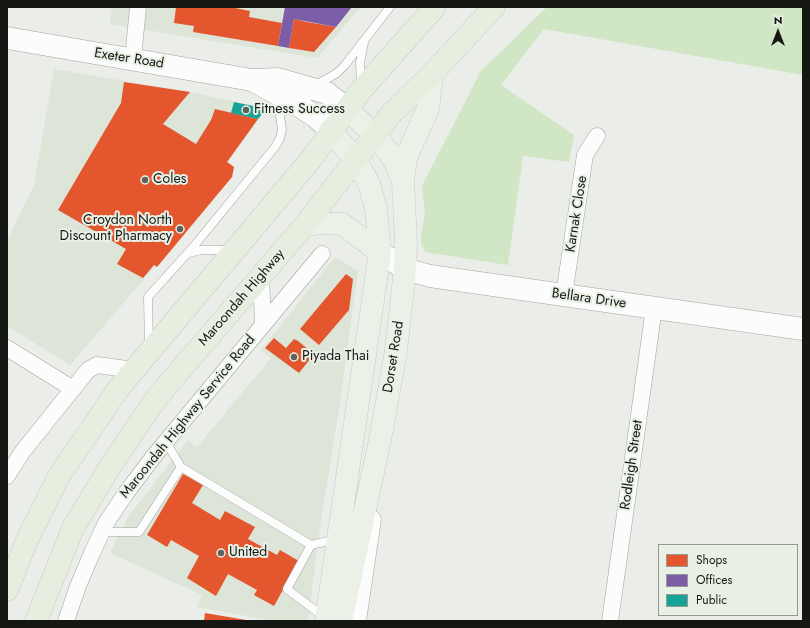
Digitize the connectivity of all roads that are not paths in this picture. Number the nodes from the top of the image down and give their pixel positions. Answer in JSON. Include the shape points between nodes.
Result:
{"nodes":[{"id":1,"x":138,"y":7,"type":"edge"},
{"id":2,"x":390,"y":7,"type":"edge"},
{"id":3,"x":435,"y":7,"type":"edge"},
{"id":4,"x":494,"y":7,"type":"edge"},
{"id":5,"x":7,"y":38,"type":"edge"},
{"id":6,"x":365,"y":40,"type":"junction"},
{"id":7,"x":133,"y":59,"type":"junction"},
{"id":8,"x":432,"y":74,"type":"junction"},
{"id":9,"x":261,"y":85,"type":"junction"},
{"id":10,"x":312,"y":88,"type":"junction"},
{"id":11,"x":362,"y":89,"type":"junction"},
{"id":12,"x":347,"y":109,"type":"junction"},
{"id":13,"x":330,"y":130,"type":"junction"},
{"id":14,"x":375,"y":135,"type":"junction"},
{"id":15,"x":597,"y":136,"type":"dead end"},
{"id":16,"x":356,"y":160,"type":"junction"},
{"id":17,"x":403,"y":181,"type":"junction"},
{"id":18,"x":304,"y":226,"type":"junction"},
{"id":19,"x":233,"y":250,"type":"junction"},
{"id":20,"x":380,"y":252,"type":"junction"},
{"id":21,"x":189,"y":253,"type":"junction"},
{"id":22,"x":322,"y":254,"type":"dead end"},
{"id":23,"x":405,"y":269,"type":"junction"},
{"id":24,"x":261,"y":276,"type":"junction"},
{"id":25,"x":564,"y":295,"type":"junction"},
{"id":26,"x":654,"y":308,"type":"junction"},
{"id":27,"x":264,"y":323,"type":"junction"},
{"id":28,"x":370,"y":325,"type":"junction"},
{"id":29,"x":398,"y":328,"type":"junction"},
{"id":30,"x":803,"y":329,"type":"edge"},
{"id":31,"x":7,"y":348,"type":"edge"},
{"id":32,"x":149,"y":352,"type":"junction"},
{"id":33,"x":134,"y":370,"type":"junction"},
{"id":34,"x":73,"y":389,"type":"junction"},
{"id":35,"x":166,"y":442,"type":"junction"},
{"id":36,"x":181,"y":467,"type":"junction"},
{"id":37,"x":7,"y":476,"type":"edge"},
{"id":38,"x":369,"y":490,"type":"junction"},
{"id":39,"x":102,"y":532,"type":"junction"},
{"id":40,"x":338,"y":539,"type":"junction"},
{"id":41,"x":310,"y":545,"type":"junction"},
{"id":42,"x":7,"y":590,"type":"edge"},
{"id":43,"x":331,"y":620,"type":"edge"},
{"id":44,"x":36,"y":621,"type":"edge"},
{"id":45,"x":66,"y":621,"type":"edge"},
{"id":46,"x":358,"y":621,"type":"edge"},
{"id":47,"x":610,"y":621,"type":"edge"}],
"edges":[{"from":1,"to":7,"type":"street"},
{"from":2,"to":6,"type":"lane"},
{"from":3,"to":11,"type":"highway"},
{"from":4,"to":8,"type":"highway","name":"Maroondah Highway"},
{"from":5,"to":7,"type":"main road","name":"Exeter Road"},
{"from":6,"to":10,"type":"lane","via":[[337,73]]},
{"from":6,"to":11,"type":"lane","via":[[360,63]]},
{"from":7,"to":9,"type":"main road","name":"Exeter Road"},
{"from":8,"to":14,"type":"highway","name":"Maroondah Highway","via":[[392,113]]},
{"from":8,"to":17,"type":"main road","via":[[428,108],[406,158]]},
{"from":9,"to":10,"type":"main road","name":"Exeter Road","via":[[278,79]]},
{"from":9,"to":13,"type":"main road","name":"Exeter Road","via":[[298,105]]},
{"from":9,"to":21,"type":"lane","via":[[279,110],[282,129],[280,138]]},
{"from":10,"to":12,"type":"main road","name":"Exeter Road","via":[[332,96]]},
{"from":11,"to":12,"type":"highway"},
{"from":12,"to":13,"type":"highway"},
{"from":12,"to":14,"type":"main road","name":"Dorset Road"},
{"from":13,"to":16,"type":"main road","name":"Dorset Road"},
{"from":13,"to":19,"type":"highway","via":[[312,158]]},
{"from":14,"to":16,"type":"highway","name":"Maroondah Highway"},
{"from":14,"to":17,"type":"main road","name":"Dorset Road","via":[[393,158]]},
{"from":15,"to":25,"type":"street","name":"Karnak Close","via":[[585,155]]},
{"from":16,"to":18,"type":"highway","name":"Maroondah Highway"},
{"from":16,"to":20,"type":"main road","name":"Dorset Road","via":[[372,191]]},
{"from":17,"to":23,"type":"main road","name":"Dorset Road","via":[[406,217]]},
{"from":18,"to":20,"type":"main road","via":[[319,223],[342,224]]},
{"from":18,"to":24,"type":"highway","name":"Maroondah Highway"},
{"from":19,"to":21,"type":"lane","via":[[201,250]]},
{"from":19,"to":32,"type":"highway"},
{"from":20,"to":23,"type":"main road","name":"Bellara Drive"},
{"from":20,"to":28,"type":"main road","name":"Dorset Road"},
{"from":21,"to":32,"type":"lane","via":[[148,297]]},
{"from":22,"to":27,"type":"street","name":"Maroondah Highway Service Road"},
{"from":23,"to":25,"type":"main road","name":"Bellara Drive","via":[[430,276]]},
{"from":23,"to":29,"type":"main road","name":"Dorset Road"},
{"from":24,"to":27,"type":"street","name":"Maroondah Highway Service Road"},
{"from":24,"to":44,"type":"highway","name":"Maroondah Highway","via":[[158,396],[113,462],[73,528]]},
{"from":25,"to":26,"type":"main road","name":"Bellara Drive"},
{"from":26,"to":30,"type":"main road","name":"Bellara Drive"},
{"from":26,"to":47,"type":"street","name":"Rodleigh Street"},
{"from":27,"to":35,"type":"street","name":"Maroondah Highway Service Road"},
{"from":28,"to":29,"type":"main road"},
{"from":28,"to":40,"type":"main road","name":"Dorset Road"},
{"from":29,"to":38,"type":"main road","name":"Dorset Road","via":[[380,440]]},
{"from":31,"to":34,"type":"street"},
{"from":32,"to":33,"type":"highway"},
{"from":33,"to":34,"type":"street","via":[[97,365],[88,370]]},
{"from":33,"to":42,"type":"highway","via":[[59,476],[28,538]]},
{"from":34,"to":37,"type":"street","via":[[23,451]]},
{"from":35,"to":36,"type":"lane"},
{"from":35,"to":39,"type":"street","name":"Maroondah Highway Service Road","via":[[126,494]]},
{"from":36,"to":39,"type":"lane","via":[[139,532]]},
{"from":36,"to":41,"type":"lane"},
{"from":38,"to":43,"type":"main road","name":"Dorset Road"},
{"from":38,"to":46,"type":"street","via":[[373,514]]},
{"from":39,"to":45,"type":"street","name":"Maroondah Highway Service Road"},
{"from":40,"to":41,"type":"lane"},
{"from":40,"to":43,"type":"main road","name":"Dorset Road"},
{"from":41,"to":43,"type":"lane","via":[[288,589]]}]}
